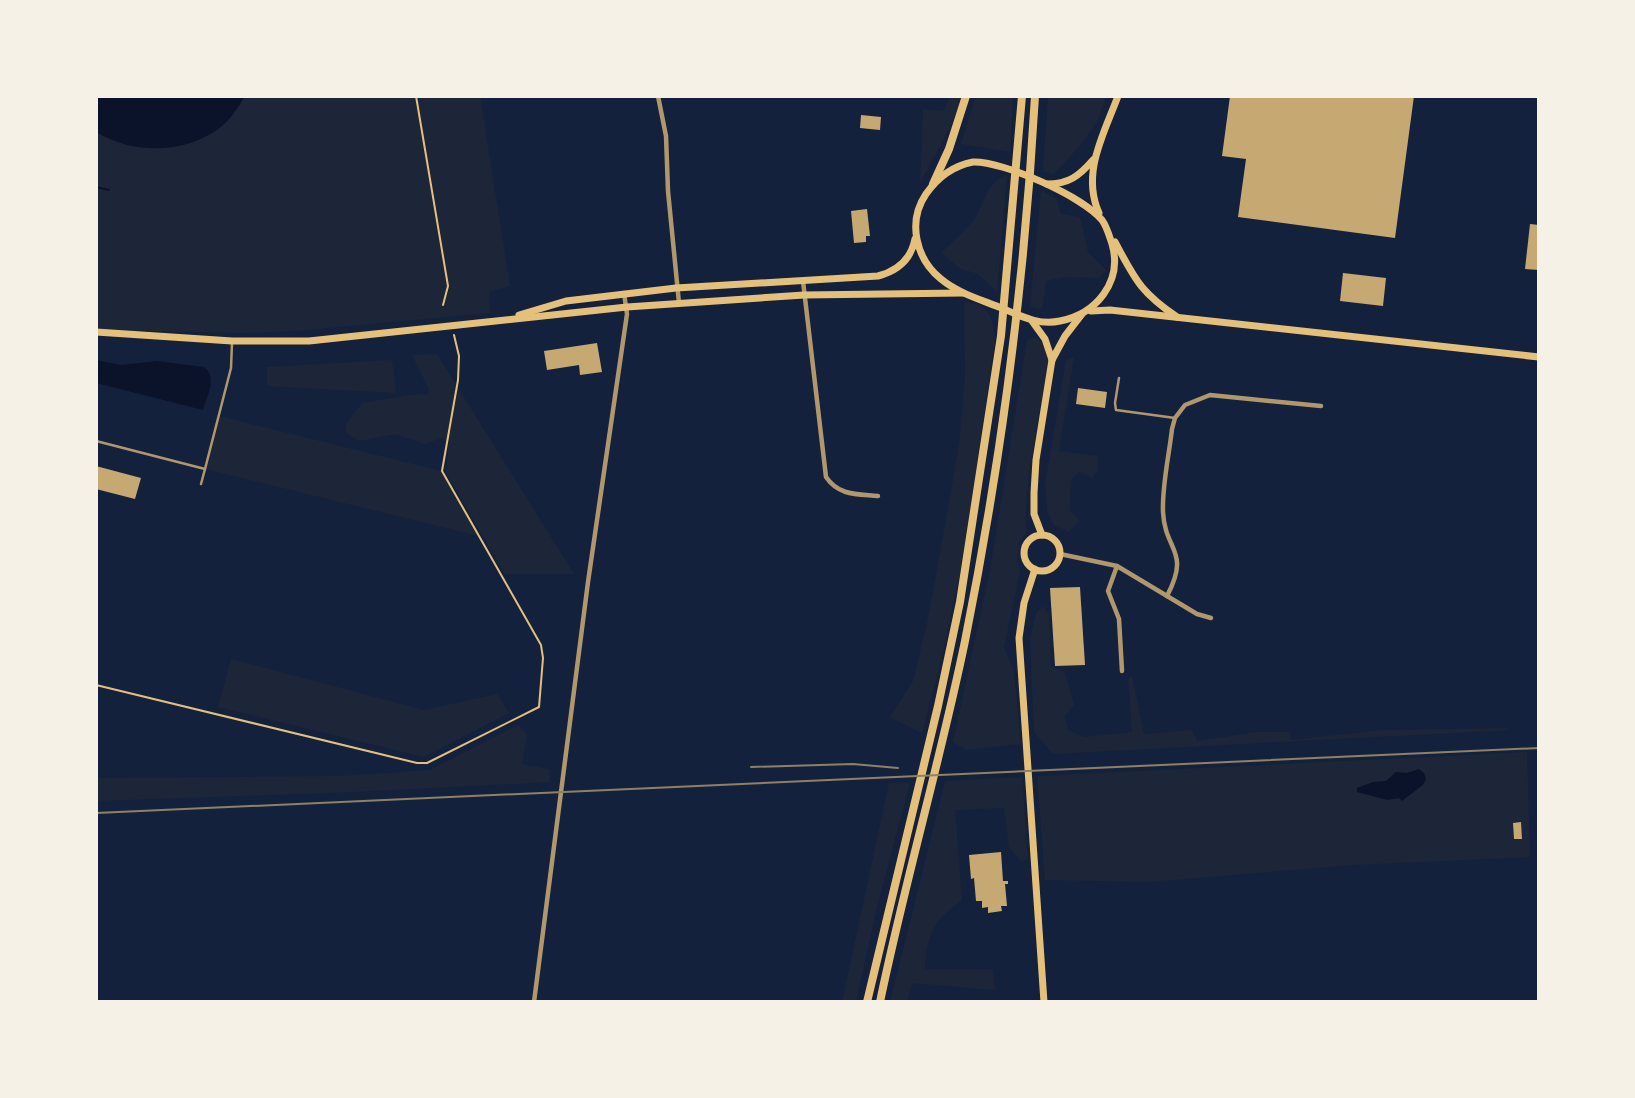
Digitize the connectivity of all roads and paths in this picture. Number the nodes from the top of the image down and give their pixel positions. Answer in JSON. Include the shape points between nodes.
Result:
{"nodes":[{"id":1,"x":416,"y":96,"type":"edge"},
{"id":2,"x":658,"y":96,"type":"edge"},
{"id":3,"x":967,"y":96,"type":"edge"},
{"id":4,"x":1022,"y":96,"type":"edge"},
{"id":5,"x":1035,"y":96,"type":"edge"},
{"id":6,"x":1118,"y":96,"type":"edge"},
{"id":7,"x":1094,"y":160,"type":"junction"},
{"id":8,"x":1041,"y":183,"type":"junction"},
{"id":9,"x":933,"y":184,"type":"junction"},
{"id":10,"x":1102,"y":220,"type":"junction"},
{"id":11,"x":1107,"y":229,"type":"junction"},
{"id":12,"x":915,"y":235,"type":"junction"},
{"id":13,"x":803,"y":281,"type":"junction"},
{"id":14,"x":676,"y":288,"type":"junction"},
{"id":15,"x":624,"y":293,"type":"junction"},
{"id":16,"x":964,"y":293,"type":"junction"},
{"id":17,"x":804,"y":295,"type":"junction"},
{"id":18,"x":679,"y":303,"type":"junction"},
{"id":19,"x":443,"y":304,"type":"dead end"},
{"id":20,"x":627,"y":307,"type":"junction"},
{"id":21,"x":1084,"y":313,"type":"junction"},
{"id":22,"x":1180,"y":319,"type":"junction"},
{"id":23,"x":1031,"y":320,"type":"junction"},
{"id":24,"x":498,"y":321,"type":"junction"},
{"id":25,"x":96,"y":332,"type":"edge"},
{"id":26,"x":454,"y":335,"type":"dead end"},
{"id":27,"x":232,"y":341,"type":"junction"},
{"id":28,"x":1539,"y":358,"type":"edge"},
{"id":29,"x":1052,"y":360,"type":"junction"},
{"id":30,"x":1119,"y":378,"type":"dead end"},
{"id":31,"x":1321,"y":406,"type":"dead end"},
{"id":32,"x":1175,"y":418,"type":"junction"},
{"id":33,"x":96,"y":441,"type":"edge"},
{"id":34,"x":205,"y":469,"type":"junction"},
{"id":35,"x":201,"y":484,"type":"dead end"},
{"id":36,"x":878,"y":496,"type":"dead end"},
{"id":37,"x":1042,"y":535,"type":"junction"},
{"id":38,"x":1060,"y":554,"type":"junction"},
{"id":39,"x":1117,"y":566,"type":"junction"},
{"id":40,"x":1035,"y":569,"type":"junction"},
{"id":41,"x":1167,"y":596,"type":"junction"},
{"id":42,"x":1211,"y":618,"type":"dead end"},
{"id":43,"x":1122,"y":671,"type":"dead end"},
{"id":44,"x":96,"y":685,"type":"edge"},
{"id":45,"x":534,"y":1002,"type":"edge"},
{"id":46,"x":867,"y":1002,"type":"edge"},
{"id":47,"x":880,"y":1002,"type":"edge"},
{"id":48,"x":1044,"y":1002,"type":"edge"}],
"edges":[{"from":1,"to":19,"type":"path","via":[[448,286]]},
{"from":2,"to":14,"type":"street","via":[[666,136]]},
{"from":3,"to":9,"type":"highway"},
{"from":4,"to":46,"type":"highway","via":[[1001,336],[960,602]]},
{"from":5,"to":47,"type":"highway","via":[[1015,330],[974,594]]},
{"from":6,"to":7,"type":"main road"},
{"from":7,"to":8,"type":"main road","via":[[1069,181]]},
{"from":7,"to":10,"type":"main road","via":[[1094,198]]},
{"from":8,"to":9,"type":"main road","via":[[982,162],[954,167]]},
{"from":8,"to":10,"type":"main road","via":[[1087,205]]},
{"from":9,"to":12,"type":"main road","via":[[918,210]]},
{"from":10,"to":11,"type":"main road"},
{"from":11,"to":21,"type":"main road","via":[[1115,253],[1113,273],[1103,296]]},
{"from":11,"to":22,"type":"main road","via":[[1138,284]]},
{"from":12,"to":13,"type":"main road","via":[[907,258],[888,273]]},
{"from":12,"to":16,"type":"main road","via":[[932,270]]},
{"from":13,"to":14,"type":"main road"},
{"from":13,"to":17,"type":"street"},
{"from":14,"to":15,"type":"main road"},
{"from":14,"to":18,"type":"street"},
{"from":15,"to":20,"type":"street"},
{"from":15,"to":24,"type":"main road","via":[[566,301]]},
{"from":16,"to":17,"type":"main road"},
{"from":16,"to":23,"type":"main road"},
{"from":17,"to":18,"type":"main road"},
{"from":17,"to":36,"type":"street","via":[[826,477],[837,490]]},
{"from":18,"to":20,"type":"main road"},
{"from":20,"to":24,"type":"main road"},
{"from":20,"to":45,"type":"street"},
{"from":21,"to":22,"type":"main road","via":[[1102,309]]},
{"from":21,"to":23,"type":"main road","via":[[1052,323]]},
{"from":21,"to":29,"type":"main road"},
{"from":22,"to":28,"type":"main road"},
{"from":23,"to":29,"type":"main road","via":[[1045,339]]},
{"from":24,"to":27,"type":"main road","via":[[309,341]]},
{"from":25,"to":27,"type":"main road"},
{"from":26,"to":44,"type":"path","via":[[458,380],[442,471],[541,645],[538,707],[427,763],[417,763]]},
{"from":27,"to":34,"type":"lane","via":[[231,368]]},
{"from":29,"to":37,"type":"main road","via":[[1034,493],[1034,514]]},
{"from":30,"to":32,"type":"lane","via":[[1116,410]]},
{"from":31,"to":32,"type":"street","via":[[1210,395],[1185,405]]},
{"from":32,"to":41,"type":"street","via":[[1163,510],[1179,561]]},
{"from":33,"to":34,"type":"lane"},
{"from":34,"to":35,"type":"lane"},
{"from":37,"to":38,"type":"main road","via":[[1056,541]]},
{"from":37,"to":40,"type":"main road","via":[[1029,541],[1025,549],[1027,562]]},
{"from":38,"to":39,"type":"street"},
{"from":38,"to":40,"type":"main road","via":[[1051,569]]},
{"from":39,"to":41,"type":"street"},
{"from":39,"to":43,"type":"street","via":[[1108,591],[1119,619]]},
{"from":40,"to":48,"type":"main road","via":[[1019,638]]},
{"from":41,"to":42,"type":"street"}]}
